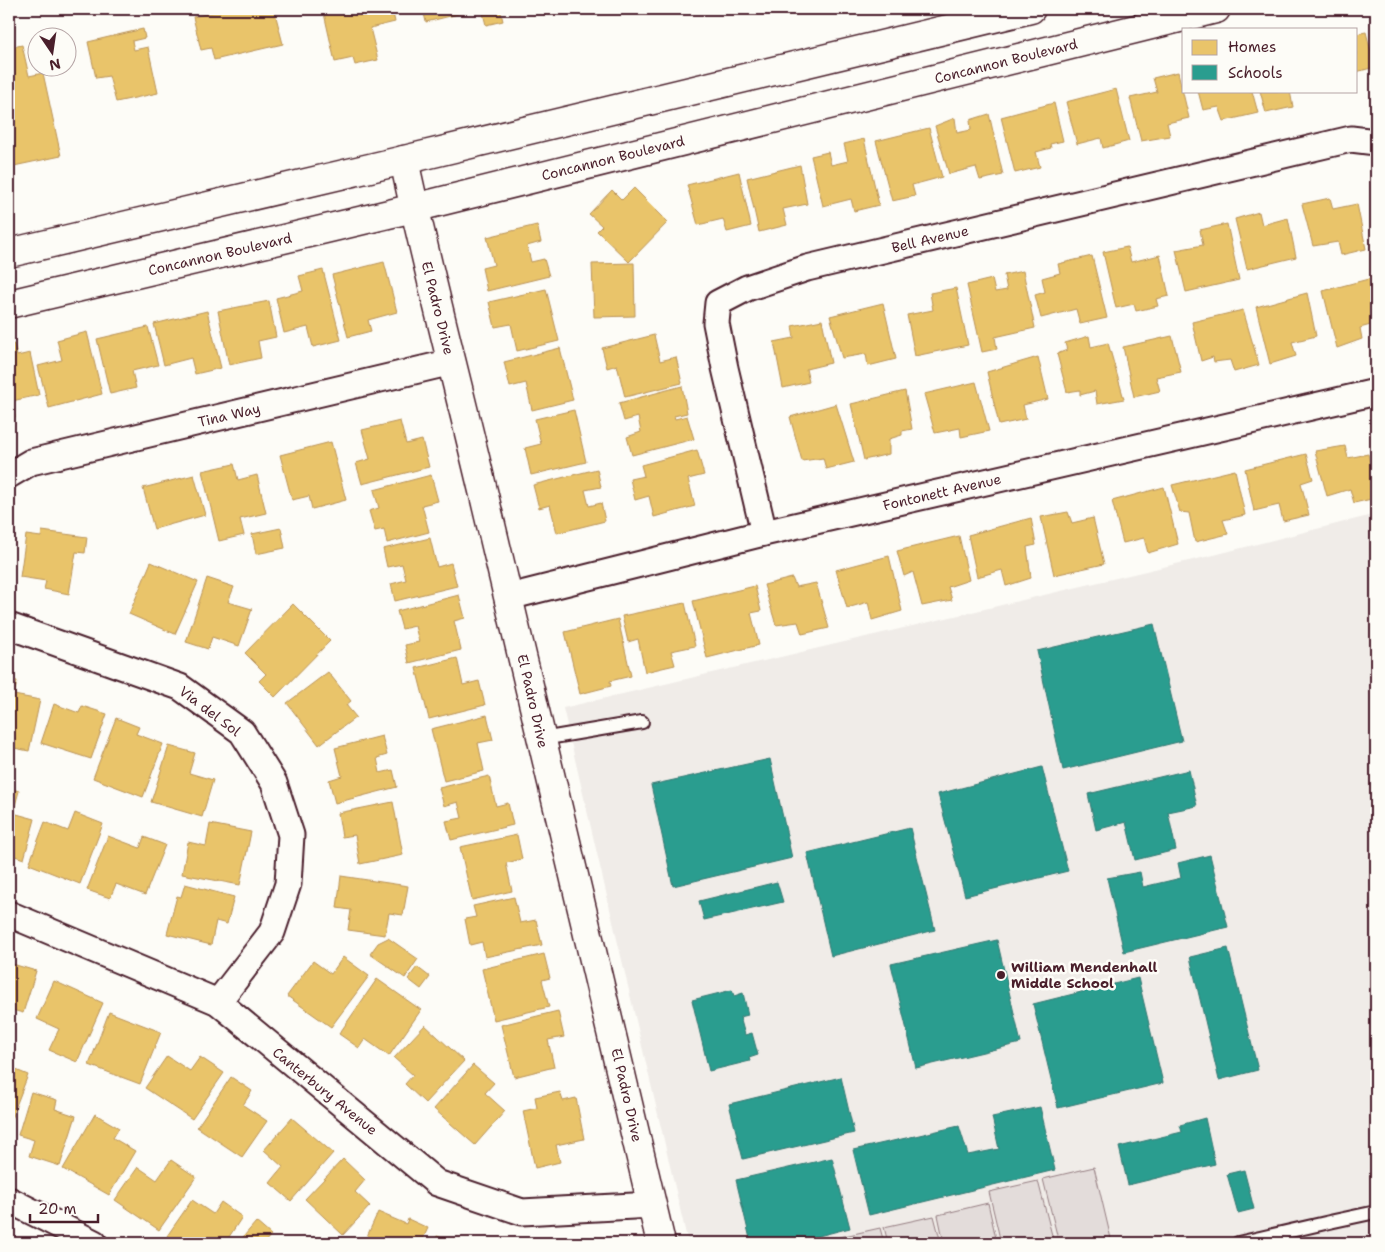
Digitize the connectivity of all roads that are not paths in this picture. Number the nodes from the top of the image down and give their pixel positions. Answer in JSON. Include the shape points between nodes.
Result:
{"nodes":[{"id":1,"x":1031,"y":9,"type":"edge"},
{"id":2,"x":1216,"y":9,"type":"edge"},
{"id":3,"x":1376,"y":142,"type":"edge"},
{"id":4,"x":404,"y":160,"type":"junction"},
{"id":5,"x":414,"y":208,"type":"junction"},
{"id":6,"x":9,"y":253,"type":"edge"},
{"id":7,"x":9,"y":304,"type":"edge"},
{"id":8,"x":452,"y":362,"type":"junction"},
{"id":9,"x":1376,"y":392,"type":"edge"},
{"id":10,"x":9,"y":475,"type":"edge"},
{"id":11,"x":764,"y":533,"type":"junction"},
{"id":12,"x":509,"y":597,"type":"junction"},
{"id":13,"x":9,"y":626,"type":"edge"},
{"id":14,"x":642,"y":722,"type":"dead end"},
{"id":15,"x":542,"y":739,"type":"junction"},
{"id":16,"x":9,"y":914,"type":"edge"},
{"id":17,"x":218,"y":1002,"type":"junction"},
{"id":18,"x":9,"y":1200,"type":"edge"},
{"id":19,"x":652,"y":1205,"type":"junction"},
{"id":20,"x":1376,"y":1212,"type":"edge"},
{"id":21,"x":94,"y":1243,"type":"edge"},
{"id":22,"x":661,"y":1243,"type":"edge"},
{"id":23,"x":1238,"y":1243,"type":"edge"}],
"edges":[{"from":1,"to":4,"type":"main road"},
{"from":2,"to":5,"type":"main road","name":"Concannon Boulevard"},
{"from":3,"to":11,"type":"street","name":"Bell Avenue","via":[[1351,139],[807,268],[747,288],[718,303],[716,322]]},
{"from":4,"to":5,"type":"main road","name":"El Padro Drive"},
{"from":4,"to":6,"type":"main road"},
{"from":5,"to":7,"type":"main road","name":"Concannon Boulevard"},
{"from":5,"to":8,"type":"main road","name":"El Padro Drive"},
{"from":8,"to":10,"type":"street","name":"Tina Way","via":[[31,462]]},
{"from":8,"to":12,"type":"main road","name":"El Padro Drive"},
{"from":9,"to":11,"type":"street","name":"Fontonett Avenue"},
{"from":11,"to":12,"type":"street","name":"Fontonett Avenue"},
{"from":12,"to":15,"type":"main road","name":"El Padro Drive"},
{"from":13,"to":17,"type":"street","name":"Via del Sol","via":[[180,687],[242,732],[274,783],[290,835],[288,884],[272,932]]},
{"from":14,"to":15,"type":"lane"},
{"from":15,"to":19,"type":"main road","name":"El Padro Drive"},
{"from":16,"to":17,"type":"street","name":"Canterbury Avenue"},
{"from":17,"to":19,"type":"street","name":"Canterbury Avenue","via":[[437,1183],[522,1212]]},
{"from":18,"to":21,"type":"street"},
{"from":19,"to":22,"type":"main road","name":"El Padro Drive"},
{"from":20,"to":23,"type":"lane"}]}
